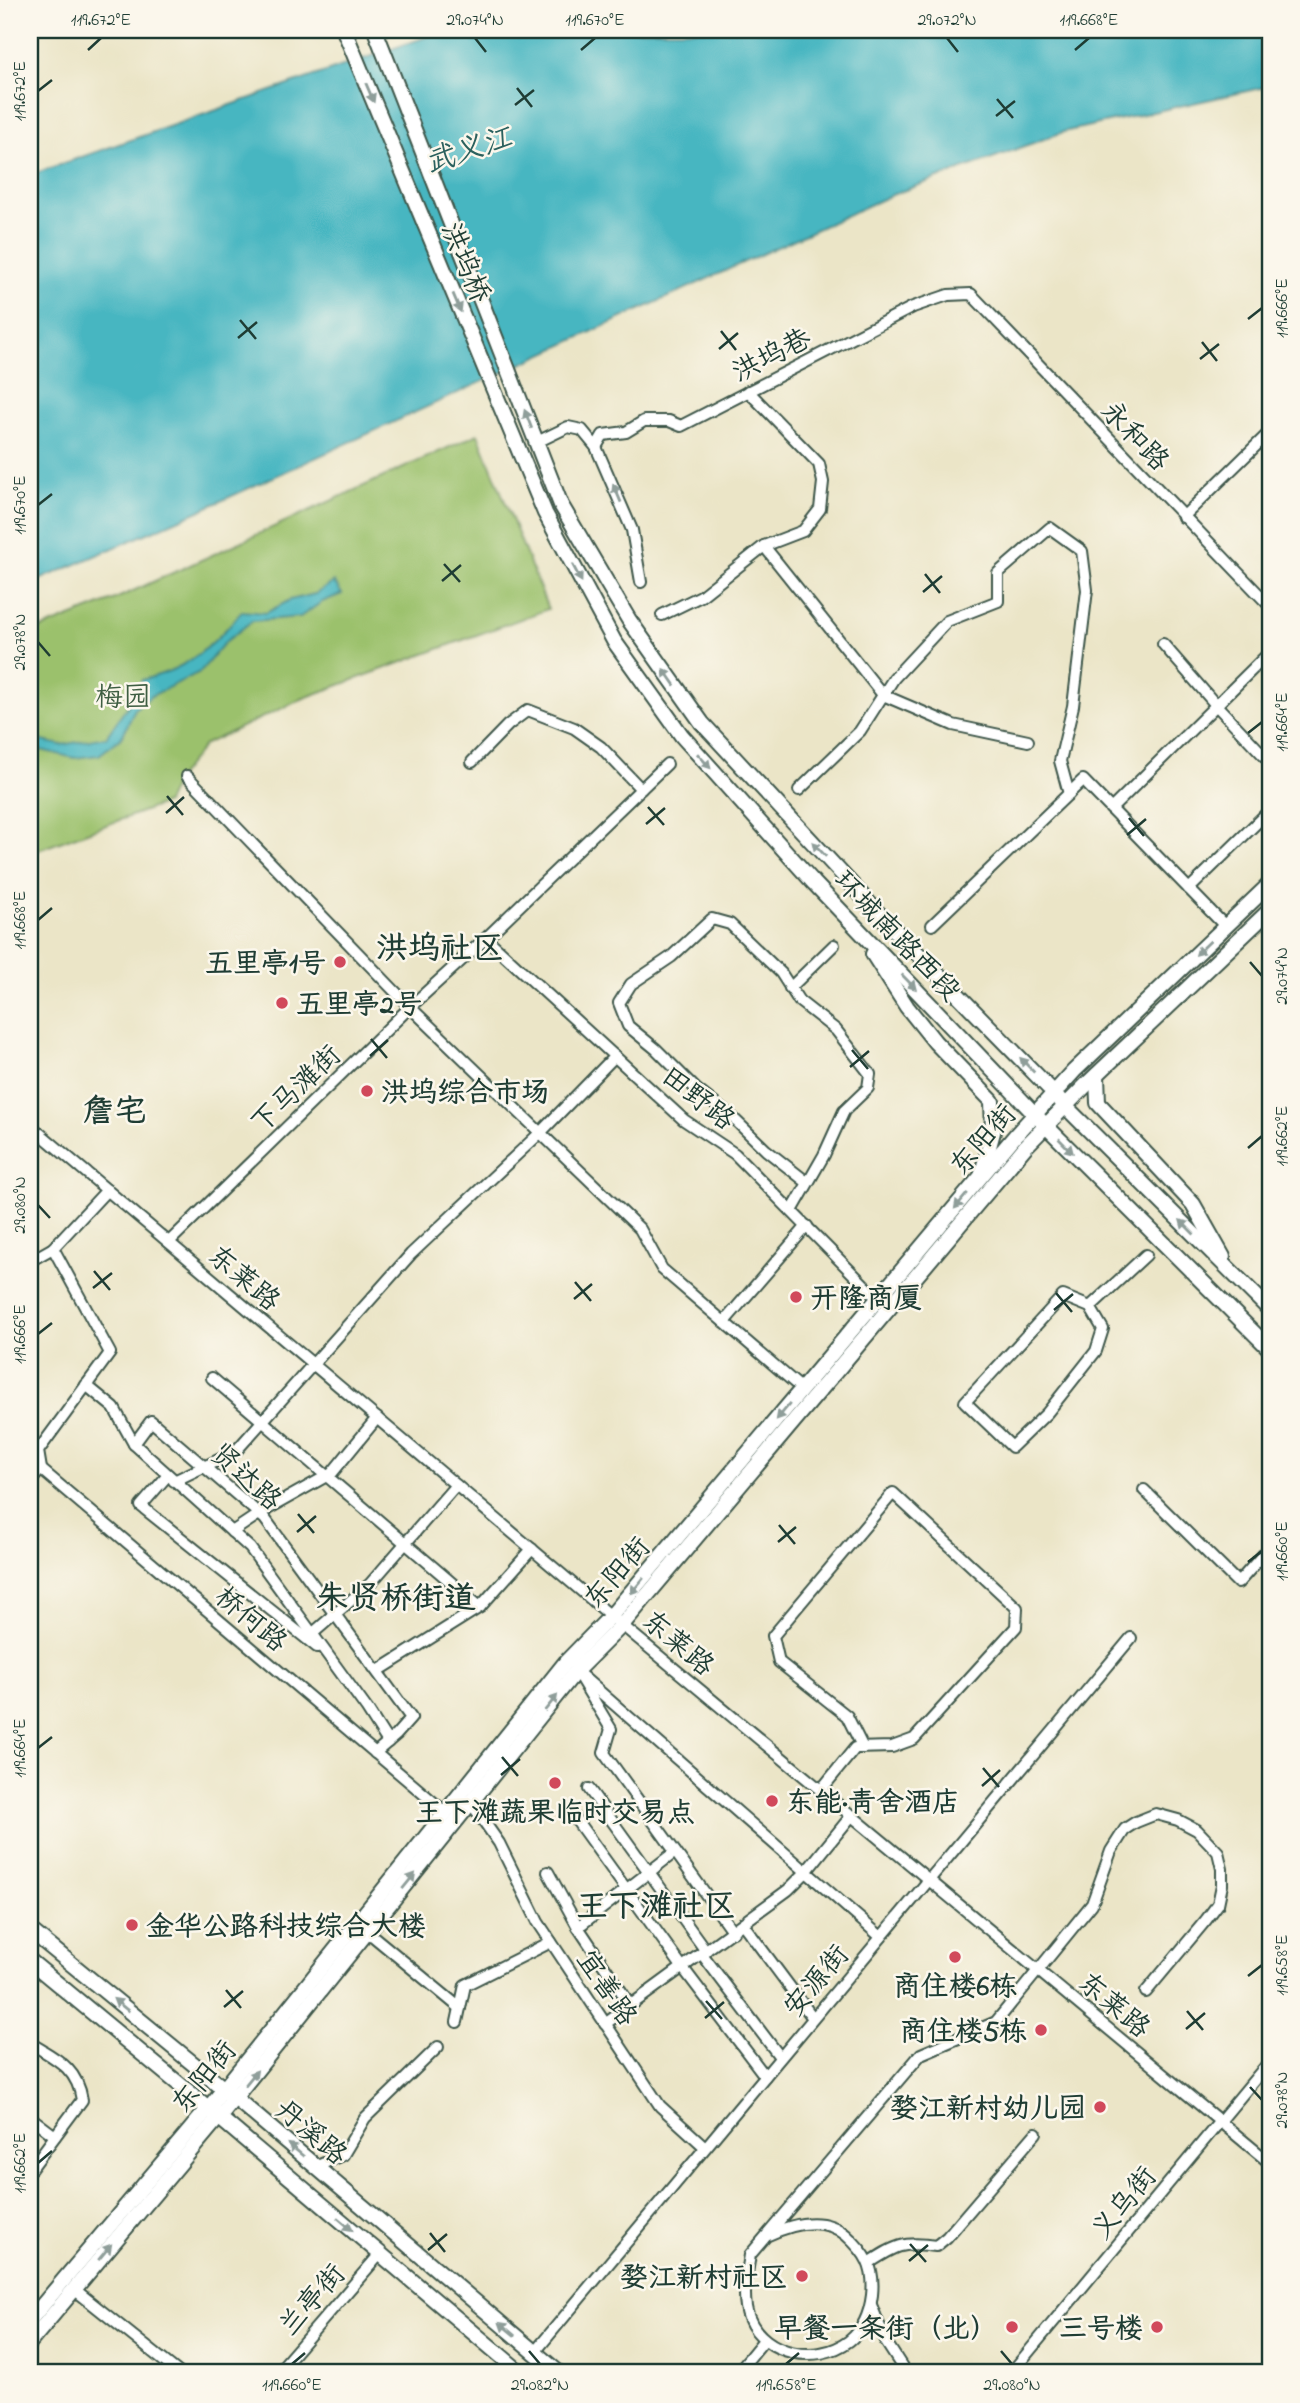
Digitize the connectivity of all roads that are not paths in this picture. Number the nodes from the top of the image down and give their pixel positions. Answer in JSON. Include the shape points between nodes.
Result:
{"nodes":[{"id":1,"x":344,"y":30,"type":"edge"},
{"id":2,"x":374,"y":30,"type":"edge"},
{"id":3,"x":971,"y":294,"type":"joint"},
{"id":4,"x":748,"y":391,"type":"junction"},
{"id":5,"x":1270,"y":432,"type":"edge"},
{"id":6,"x":537,"y":442,"type":"junction"},
{"id":7,"x":596,"y":447,"type":"junction"},
{"id":8,"x":561,"y":505,"type":"joint"},
{"id":9,"x":545,"y":513,"type":"joint"},
{"id":10,"x":1183,"y":517,"type":"junction"},
{"id":11,"x":764,"y":546,"type":"junction"},
{"id":12,"x":640,"y":582,"type":"dead end"},
{"id":13,"x":1270,"y":606,"type":"edge"},
{"id":14,"x":662,"y":615,"type":"dead end"},
{"id":15,"x":1163,"y":644,"type":"dead end"},
{"id":16,"x":1270,"y":652,"type":"edge"},
{"id":17,"x":883,"y":695,"type":"junction"},
{"id":18,"x":1216,"y":705,"type":"junction"},
{"id":19,"x":1028,"y":741,"type":"dead end"},
{"id":20,"x":472,"y":762,"type":"dead end"},
{"id":21,"x":1270,"y":762,"type":"edge"},
{"id":22,"x":667,"y":764,"type":"dead end"},
{"id":23,"x":187,"y":776,"type":"dead end"},
{"id":24,"x":641,"y":789,"type":"junction"},
{"id":25,"x":799,"y":790,"type":"dead end"},
{"id":26,"x":1069,"y":794,"type":"junction"},
{"id":27,"x":1111,"y":809,"type":"junction"},
{"id":28,"x":1270,"y":810,"type":"edge"},
{"id":29,"x":1270,"y":884,"type":"edge"},
{"id":30,"x":1189,"y":889,"type":"junction"},
{"id":31,"x":1270,"y":910,"type":"edge"},
{"id":32,"x":932,"y":925,"type":"dead end"},
{"id":33,"x":856,"y":926,"type":"junction"},
{"id":34,"x":1226,"y":927,"type":"junction"},
{"id":35,"x":486,"y":938,"type":"junction"},
{"id":36,"x":834,"y":945,"type":"dead end"},
{"id":37,"x":790,"y":988,"type":"junction"},
{"id":38,"x":410,"y":1007,"type":"junction"},
{"id":39,"x":615,"y":1056,"type":"junction"},
{"id":40,"x":1097,"y":1074,"type":"junction"},
{"id":41,"x":1054,"y":1093,"type":"junction"},
{"id":42,"x":1065,"y":1106,"type":"junction"},
{"id":43,"x":1035,"y":1114,"type":"junction"},
{"id":44,"x":30,"y":1125,"type":"edge"},
{"id":45,"x":1046,"y":1126,"type":"junction"},
{"id":46,"x":540,"y":1133,"type":"junction"},
{"id":47,"x":980,"y":1177,"type":"junction"},
{"id":48,"x":808,"y":1183,"type":"junction"},
{"id":49,"x":107,"y":1190,"type":"junction"},
{"id":50,"x":792,"y":1211,"type":"junction"},
{"id":51,"x":807,"y":1226,"type":"junction"},
{"id":52,"x":169,"y":1242,"type":"junction"},
{"id":53,"x":52,"y":1248,"type":"junction"},
{"id":54,"x":1146,"y":1255,"type":"dead end"},
{"id":55,"x":30,"y":1261,"type":"edge"},
{"id":56,"x":1233,"y":1273,"type":"junction"},
{"id":57,"x":878,"y":1299,"type":"junction"},
{"id":58,"x":1090,"y":1307,"type":"junction"},
{"id":59,"x":1270,"y":1310,"type":"edge"},
{"id":60,"x":724,"y":1322,"type":"junction"},
{"id":61,"x":1270,"y":1349,"type":"edge"},
{"id":62,"x":314,"y":1366,"type":"junction"},
{"id":63,"x":212,"y":1378,"type":"dead end"},
{"id":64,"x":86,"y":1385,"type":"junction"},
{"id":65,"x":802,"y":1389,"type":"junction"},
{"id":66,"x":377,"y":1418,"type":"junction"},
{"id":67,"x":262,"y":1423,"type":"junction"},
{"id":68,"x":134,"y":1444,"type":"junction"},
{"id":69,"x":30,"y":1460,"type":"edge"},
{"id":70,"x":204,"y":1467,"type":"junction"},
{"id":71,"x":41,"y":1469,"type":"junction"},
{"id":72,"x":326,"y":1476,"type":"junction"},
{"id":73,"x":171,"y":1478,"type":"junction"},
{"id":74,"x":30,"y":1482,"type":"edge"},
{"id":75,"x":456,"y":1485,"type":"junction"},
{"id":76,"x":1144,"y":1490,"type":"dead end"},
{"id":77,"x":259,"y":1514,"type":"junction"},
{"id":78,"x":232,"y":1532,"type":"junction"},
{"id":79,"x":404,"y":1544,"type":"junction"},
{"id":80,"x":1270,"y":1547,"type":"edge"},
{"id":81,"x":532,"y":1549,"type":"junction"},
{"id":82,"x":480,"y":1607,"type":"junction"},
{"id":83,"x":335,"y":1614,"type":"junction"},
{"id":84,"x":617,"y":1621,"type":"junction"},
{"id":85,"x":312,"y":1634,"type":"junction"},
{"id":86,"x":1131,"y":1638,"type":"dead end"},
{"id":87,"x":330,"y":1658,"type":"junction"},
{"id":88,"x":378,"y":1671,"type":"junction"},
{"id":89,"x":576,"y":1671,"type":"junction"},
{"id":90,"x":388,"y":1742,"type":"junction"},
{"id":91,"x":863,"y":1748,"type":"junction"},
{"id":92,"x":375,"y":1753,"type":"junction"},
{"id":93,"x":589,"y":1789,"type":"dead end"},
{"id":94,"x":821,"y":1790,"type":"junction"},
{"id":95,"x":471,"y":1803,"type":"junction"},
{"id":96,"x":569,"y":1810,"type":"dead end"},
{"id":97,"x":445,"y":1812,"type":"junction"},
{"id":98,"x":852,"y":1815,"type":"junction"},
{"id":99,"x":675,"y":1852,"type":"junction"},
{"id":100,"x":648,"y":1871,"type":"junction"},
{"id":101,"x":548,"y":1872,"type":"dead end"},
{"id":102,"x":805,"y":1873,"type":"junction"},
{"id":103,"x":928,"y":1879,"type":"junction"},
{"id":104,"x":626,"y":1890,"type":"junction"},
{"id":105,"x":743,"y":1924,"type":"junction"},
{"id":106,"x":578,"y":1927,"type":"junction"},
{"id":107,"x":30,"y":1930,"type":"edge"},
{"id":108,"x":733,"y":1931,"type":"junction"},
{"id":109,"x":368,"y":1932,"type":"junction"},
{"id":110,"x":881,"y":1937,"type":"junction"},
{"id":111,"x":551,"y":1942,"type":"junction"},
{"id":112,"x":704,"y":1952,"type":"junction"},
{"id":113,"x":30,"y":1961,"type":"edge"},
{"id":114,"x":682,"y":1968,"type":"junction"},
{"id":115,"x":1038,"y":1970,"type":"junction"},
{"id":116,"x":1146,"y":1992,"type":"dead end"},
{"id":117,"x":631,"y":2006,"type":"junction"},
{"id":118,"x":460,"y":2008,"type":"junction"},
{"id":119,"x":813,"y":2018,"type":"junction"},
{"id":120,"x":457,"y":2022,"type":"dead end"},
{"id":121,"x":605,"y":2024,"type":"junction"},
{"id":122,"x":30,"y":2043,"type":"edge"},
{"id":123,"x":438,"y":2046,"type":"dead end"},
{"id":124,"x":780,"y":2057,"type":"junction"},
{"id":125,"x":1270,"y":2061,"type":"edge"},
{"id":126,"x":765,"y":2076,"type":"junction"},
{"id":127,"x":229,"y":2094,"type":"junction"},
{"id":128,"x":214,"y":2113,"type":"junction"},
{"id":129,"x":30,"y":2117,"type":"edge"},
{"id":130,"x":1219,"y":2120,"type":"junction"},
{"id":131,"x":1036,"y":2133,"type":"dead end"},
{"id":132,"x":55,"y":2136,"type":"junction"},
{"id":133,"x":705,"y":2147,"type":"junction"},
{"id":134,"x":1270,"y":2164,"type":"edge"},
{"id":135,"x":315,"y":2167,"type":"junction"},
{"id":136,"x":30,"y":2170,"type":"edge"},
{"id":137,"x":766,"y":2236,"type":"junction"},
{"id":138,"x":380,"y":2254,"type":"junction"},
{"id":139,"x":869,"y":2263,"type":"junction"},
{"id":140,"x":75,"y":2289,"type":"junction"},
{"id":141,"x":871,"y":2305,"type":"junction"},
{"id":142,"x":30,"y":2320,"type":"edge"},
{"id":143,"x":764,"y":2340,"type":"junction"},
{"id":144,"x":30,"y":2342,"type":"edge"},
{"id":145,"x":534,"y":2353,"type":"junction"},
{"id":146,"x":179,"y":2373,"type":"edge"},
{"id":147,"x":277,"y":2373,"type":"edge"},
{"id":148,"x":521,"y":2373,"type":"edge"},
{"id":149,"x":559,"y":2373,"type":"edge"},
{"id":150,"x":737,"y":2373,"type":"edge"},
{"id":151,"x":906,"y":2373,"type":"edge"},
{"id":152,"x":1011,"y":2373,"type":"edge"}],
"edges":[{"from":1,"to":9,"type":"main road","name":"洪坞桥","one_way":true},
{"from":6,"to":2,"type":"main road","name":"洪坞桥","one_way":true},
{"from":3,"to":4,"type":"street","name":"洪坞巷","via":[[948,295],[913,307]]},
{"from":3,"to":10,"type":"street","name":"永和路"},
{"from":4,"to":7,"type":"street","name":"洪坞巷","via":[[681,426],[645,421],[626,432],[603,435]]},
{"from":4,"to":11,"type":"street","via":[[819,464],[823,482],[820,509],[803,531]]},
{"from":5,"to":10,"type":"street"},
{"from":6,"to":7,"type":"street","via":[[568,427],[582,430]]},
{"from":6,"to":8,"type":"main road","name":"洪坞桥"},
{"from":12,"to":7,"type":"street","one_way":true,"via":[[632,530]]},
{"from":41,"to":8,"type":"main road","name":"环城南路西段","one_way":true,"via":[[702,723],[629,620]]},
{"from":9,"to":33,"type":"main road","name":"环城南路西段","one_way":true,"via":[[614,641],[682,736]]},
{"from":10,"to":13,"type":"street","name":"永和路"},
{"from":11,"to":14,"type":"street","via":[[701,596]]},
{"from":11,"to":17,"type":"street"},
{"from":15,"to":18,"type":"street"},
{"from":16,"to":18,"type":"street"},
{"from":17,"to":19,"type":"street","via":[[953,725]]},
{"from":17,"to":25,"type":"street","via":[[860,731]]},
{"from":17,"to":26,"type":"street","via":[[947,621],[998,601],[999,573],[1050,528],[1082,551],[1087,590],[1073,706],[1060,761]]},
{"from":18,"to":21,"type":"street"},
{"from":18,"to":27,"type":"street"},
{"from":20,"to":24,"type":"street","via":[[528,710],[587,737]]},
{"from":22,"to":24,"type":"street","name":"下马滩街"},
{"from":23,"to":38,"type":"street"},
{"from":24,"to":35,"type":"street","name":"下马滩街"},
{"from":26,"to":27,"type":"street","via":[[1083,780]]},
{"from":26,"to":32,"type":"street"},
{"from":27,"to":30,"type":"street"},
{"from":28,"to":30,"type":"street"},
{"from":29,"to":34,"type":"main road","name":"东阳街"},
{"from":30,"to":34,"type":"street"},
{"from":31,"to":40,"type":"main road","name":"东阳街"},
{"from":33,"to":43,"type":"main road","name":"环城南路西段","one_way":true},
{"from":33,"to":47,"type":"main road","via":[[906,1007],[992,1101],[993,1132]]},
{"from":34,"to":41,"type":"main road","name":"东阳街","one_way":true},
{"from":35,"to":38,"type":"street","name":"下马滩街"},
{"from":35,"to":39,"type":"street","name":"田野路"},
{"from":36,"to":37,"type":"street"},
{"from":37,"to":48,"type":"street","via":[[799,1001],[836,1030],[870,1074],[868,1088],[844,1111]]},
{"from":37,"to":48,"type":"street","via":[[781,973],[730,923],[712,919],[671,957],[631,984],[619,1003],[628,1026]]},
{"from":38,"to":46,"type":"street"},
{"from":38,"to":52,"type":"street","name":"下马滩街"},
{"from":39,"to":46,"type":"street"},
{"from":39,"to":50,"type":"street","name":"田野路","via":[[684,1120],[735,1154]]},
{"from":40,"to":42,"type":"main road","name":"东阳街"},
{"from":40,"to":56,"type":"main road","via":[[1098,1103],[1193,1204]]},
{"from":41,"to":42,"type":"main road","name":"环城南路西段"},
{"from":41,"to":43,"type":"main road","name":"东阳街"},
{"from":42,"to":45,"type":"main road","name":"东阳街"},
{"from":56,"to":42,"type":"main road","name":"环城南路西段","one_way":true},
{"from":43,"to":45,"type":"main road","name":"环城南路西段"},
{"from":43,"to":47,"type":"main road","name":"东阳街"},
{"from":44,"to":49,"type":"street","name":"东莱路"},
{"from":45,"to":61,"type":"main road","name":"环城南路西段","one_way":true},
{"from":45,"to":84,"type":"main road","name":"东阳街"},
{"from":46,"to":60,"type":"street","via":[[640,1229],[662,1269]]},
{"from":46,"to":62,"type":"street","via":[[411,1254]]},
{"from":47,"to":57,"type":"main road","name":"东阳街","one_way":true},
{"from":48,"to":50,"type":"street"},
{"from":49,"to":52,"type":"street","name":"东莱路"},
{"from":49,"to":53,"type":"street"},
{"from":50,"to":51,"type":"street","name":"田野路"},
{"from":51,"to":57,"type":"street","name":"田野路"},
{"from":51,"to":60,"type":"street"},
{"from":52,"to":62,"type":"street","name":"东莱路"},
{"from":53,"to":55,"type":"street"},
{"from":53,"to":64,"type":"street","via":[[110,1353]]},
{"from":54,"to":58,"type":"street"},
{"from":56,"to":59,"type":"main road","name":"环城南路西段"},
{"from":57,"to":65,"type":"main road","name":"东阳街"},
{"from":58,"to":58,"type":"street","via":[[1063,1296],[965,1402],[1012,1447],[1096,1352],[1103,1329]]},
{"from":60,"to":65,"type":"street"},
{"from":62,"to":66,"type":"street","name":"东莱路"},
{"from":62,"to":67,"type":"street"},
{"from":63,"to":67,"type":"street"},
{"from":64,"to":68,"type":"street","via":[[114,1408]]},
{"from":64,"to":71,"type":"street","via":[[38,1451]]},
{"from":65,"to":84,"type":"main road","name":"东阳街","one_way":true},
{"from":66,"to":72,"type":"street"},
{"from":66,"to":75,"type":"street","name":"东莱路"},
{"from":67,"to":70,"type":"street","via":[[235,1452]]},
{"from":67,"to":72,"type":"street"},
{"from":68,"to":70,"type":"street","name":"贤达路","via":[[151,1421]]},
{"from":68,"to":73,"type":"street"},
{"from":69,"to":71,"type":"street","name":"桥何路"},
{"from":70,"to":73,"type":"street"},
{"from":70,"to":77,"type":"street","name":"贤达路"},
{"from":71,"to":74,"type":"street"},
{"from":71,"to":92,"type":"street","name":"桥何路"},
{"from":72,"to":77,"type":"street"},
{"from":72,"to":79,"type":"street"},
{"from":73,"to":78,"type":"street"},
{"from":73,"to":87,"type":"street","via":[[141,1506]]},
{"from":75,"to":79,"type":"street"},
{"from":75,"to":81,"type":"street","name":"东莱路"},
{"from":76,"to":80,"type":"street","via":[[1238,1583]]},
{"from":77,"to":78,"type":"street"},
{"from":77,"to":83,"type":"street","name":"贤达路"},
{"from":78,"to":85,"type":"street","via":[[250,1548]]},
{"from":79,"to":82,"type":"street"},
{"from":79,"to":83,"type":"street","via":[[370,1584]]},
{"from":81,"to":82,"type":"street"},
{"from":81,"to":84,"type":"street","name":"东莱路"},
{"from":82,"to":88,"type":"street"},
{"from":83,"to":85,"type":"street"},
{"from":83,"to":88,"type":"street","name":"贤达路"},
{"from":84,"to":89,"type":"main road","name":"东阳街"},
{"from":84,"to":94,"type":"street","name":"东莱路"},
{"from":84,"to":97,"type":"main road","name":"东阳街","via":[[566,1662]]},
{"from":85,"to":87,"type":"street"},
{"from":86,"to":103,"type":"street","name":"安源街"},
{"from":87,"to":90,"type":"street"},
{"from":88,"to":90,"type":"street","name":"贤达路","via":[[411,1718]]},
{"from":95,"to":89,"type":"main road","name":"东阳街","one_way":true},
{"from":89,"to":99,"type":"street","via":[[611,1729],[604,1754]]},
{"from":89,"to":102,"type":"street"},
{"from":90,"to":92,"type":"street","name":"贤达路"},
{"from":91,"to":91,"type":"street","via":[[892,1747],[914,1739],[1016,1627],[1017,1608],[893,1493],[774,1636],[779,1661],[847,1716]]},
{"from":91,"to":94,"type":"street","via":[[855,1748]]},
{"from":92,"to":97,"type":"street","name":"桥何路"},
{"from":93,"to":100,"type":"street"},
{"from":94,"to":98,"type":"street","name":"东莱路"},
{"from":109,"to":95,"type":"main road","name":"东阳街","one_way":true},
{"from":95,"to":111,"type":"street","name":"宜善路","via":[[499,1843]]},
{"from":96,"to":104,"type":"street"},
{"from":97,"to":127,"type":"main road","name":"东阳街"},
{"from":98,"to":102,"type":"street"},
{"from":98,"to":103,"type":"street","name":"东莱路"},
{"from":99,"to":100,"type":"street"},
{"from":99,"to":108,"type":"street"},
{"from":100,"to":104,"type":"street"},
{"from":100,"to":112,"type":"street"},
{"from":101,"to":106,"type":"street"},
{"from":102,"to":105,"type":"street"},
{"from":102,"to":110,"type":"street"},
{"from":103,"to":110,"type":"street","name":"安源街"},
{"from":103,"to":115,"type":"street","name":"东莱路"},
{"from":104,"to":106,"type":"street"},
{"from":104,"to":114,"type":"street"},
{"from":105,"to":108,"type":"street"},
{"from":105,"to":119,"type":"street"},
{"from":106,"to":117,"type":"street"},
{"from":127,"to":107,"type":"main road","name":"丹溪路","one_way":true},
{"from":108,"to":112,"type":"street"},
{"from":109,"to":118,"type":"street"},
{"from":127,"to":109,"type":"main road","name":"东阳街","one_way":true},
{"from":110,"to":119,"type":"street","name":"安源街"},
{"from":111,"to":118,"type":"street","via":[[465,1986]]},
{"from":111,"to":121,"type":"street","name":"宜善路"},
{"from":112,"to":114,"type":"street"},
{"from":112,"to":124,"type":"street"},
{"from":113,"to":128,"type":"main road","name":"丹溪路"},
{"from":114,"to":117,"type":"street"},
{"from":114,"to":126,"type":"street"},
{"from":115,"to":116,"type":"street","via":[[1092,1903],[1111,1851],[1125,1829],[1156,1814],[1197,1830],[1218,1852],[1222,1885],[1218,1904]]},
{"from":115,"to":130,"type":"street","name":"东莱路"},
{"from":115,"to":137,"type":"street","via":[[996,2022],[921,2054]]},
{"from":117,"to":121,"type":"street"},
{"from":118,"to":120,"type":"street"},
{"from":119,"to":124,"type":"street","name":"安源街"},
{"from":121,"to":133,"type":"street","name":"宜善路","via":[[660,2106]]},
{"from":122,"to":132,"type":"street","via":[[72,2072],[80,2088],[82,2101]]},
{"from":123,"to":135,"type":"street","via":[[366,2118],[343,2155]]},
{"from":124,"to":126,"type":"street","name":"安源街"},
{"from":125,"to":130,"type":"street","name":"义乌街"},
{"from":126,"to":133,"type":"street","name":"安源街"},
{"from":127,"to":128,"type":"main road","name":"东阳街"},
{"from":135,"to":127,"type":"main road","name":"丹溪路","one_way":true},
{"from":128,"to":138,"type":"main road","name":"丹溪路","one_way":true},
{"from":140,"to":128,"type":"main road","name":"东阳街","one_way":true},
{"from":128,"to":142,"type":"main road","name":"东阳街"},
{"from":129,"to":132,"type":"street"},
{"from":130,"to":134,"type":"street","name":"东莱路"},
{"from":130,"to":152,"type":"street","name":"义乌街"},
{"from":131,"to":139,"type":"street","via":[[936,2246],[897,2245]]},
{"from":132,"to":136,"type":"street"},
{"from":133,"to":145,"type":"street","name":"安源街"},
{"from":145,"to":135,"type":"main road","name":"丹溪路","one_way":true},
{"from":137,"to":139,"type":"street","via":[[795,2224],[837,2227]]},
{"from":137,"to":143,"type":"street","via":[[750,2255],[744,2287],[748,2316]]},
{"from":138,"to":147,"type":"street","name":"兰亭街"},
{"from":138,"to":148,"type":"main road","name":"丹溪路"},
{"from":139,"to":141,"type":"street","via":[[874,2276]]},
{"from":140,"to":144,"type":"main road","name":"东阳街"},
{"from":140,"to":146,"type":"street"},
{"from":141,"to":143,"type":"street","via":[[864,2324],[849,2341],[830,2351],[805,2354],[782,2350]]},
{"from":141,"to":151,"type":"street","via":[[886,2342]]},
{"from":143,"to":150,"type":"street"},
{"from":145,"to":149,"type":"main road","name":"丹溪路"}]}
